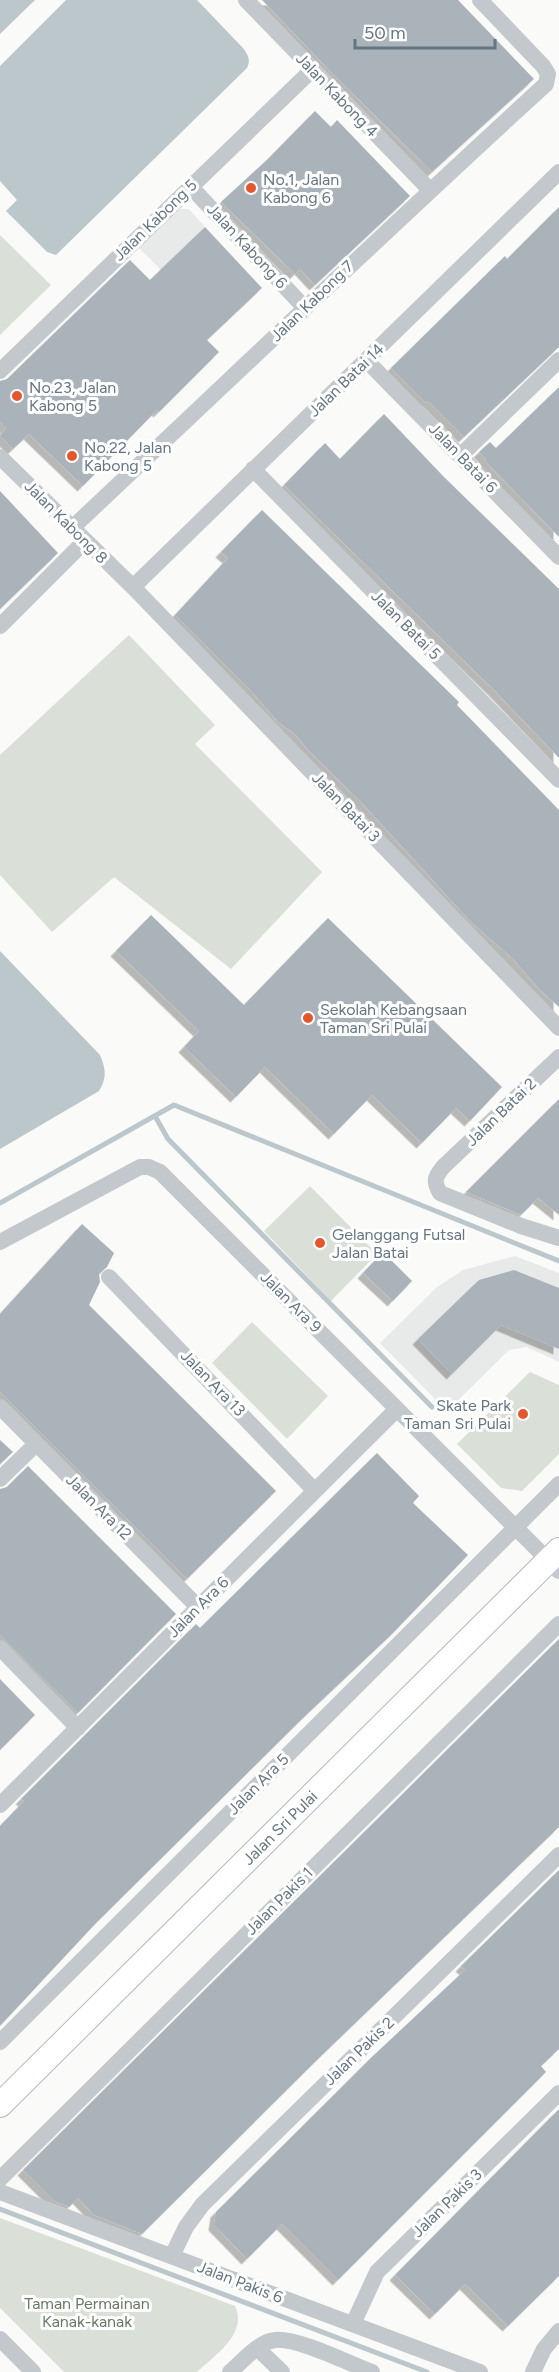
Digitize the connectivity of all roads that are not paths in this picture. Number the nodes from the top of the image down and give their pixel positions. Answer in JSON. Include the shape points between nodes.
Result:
{"nodes":[{"id":1,"x":246,"y":0,"type":"edge"},
{"id":2,"x":480,"y":0,"type":"edge"},
{"id":3,"x":312,"y":70,"type":"junction"},
{"id":4,"x":559,"y":172,"type":"edge"},
{"id":5,"x":190,"y":186,"type":"junction"},
{"id":6,"x":430,"y":190,"type":"junction"},
{"id":7,"x":304,"y":307,"type":"junction"},
{"id":8,"x":366,"y":360,"type":"junction"},
{"id":9,"x":559,"y":360,"type":"edge"},
{"id":10,"x":0,"y":371,"type":"edge"},
{"id":11,"x":0,"y":456,"type":"edge"},
{"id":12,"x":460,"y":456,"type":"junction"},
{"id":13,"x":254,"y":469,"type":"junction"},
{"id":14,"x":72,"y":528,"type":"junction"},
{"id":15,"x":85,"y":541,"type":"junction"},
{"id":16,"x":558,"y":553,"type":"edge"},
{"id":17,"x":133,"y":587,"type":"junction"},
{"id":18,"x":0,"y":626,"type":"edge"},
{"id":19,"x":559,"y":780,"type":"edge"},
{"id":20,"x":559,"y":1028,"type":"edge"},
{"id":21,"x":559,"y":1057,"type":"edge"},
{"id":22,"x":559,"y":1238,"type":"edge"},
{"id":23,"x":0,"y":1242,"type":"edge"},
{"id":24,"x":109,"y":1277,"type":"dead end"},
{"id":25,"x":0,"y":1407,"type":"edge"},
{"id":26,"x":397,"y":1409,"type":"junction"},
{"id":27,"x":36,"y":1444,"type":"junction"},
{"id":28,"x":0,"y":1479,"type":"edge"},
{"id":29,"x":559,"y":1484,"type":"edge"},
{"id":30,"x":315,"y":1491,"type":"junction"},
{"id":31,"x":516,"y":1527,"type":"junction"},
{"id":32,"x":556,"y":1560,"type":"edge"},
{"id":33,"x":198,"y":1607,"type":"junction"},
{"id":34,"x":559,"y":1624,"type":"edge"},
{"id":35,"x":0,"y":1648,"type":"edge"},
{"id":36,"x":78,"y":1728,"type":"junction"},
{"id":37,"x":0,"y":1805,"type":"edge"},
{"id":38,"x":559,"y":1855,"type":"edge"},
{"id":39,"x":0,"y":2042,"type":"edge"},
{"id":40,"x":559,"y":2093,"type":"edge"},
{"id":41,"x":0,"y":2105,"type":"edge"},
{"id":42,"x":0,"y":2179,"type":"edge"},
{"id":43,"x":0,"y":2192,"type":"edge"},
{"id":44,"x":172,"y":2256,"type":"junction"},
{"id":45,"x":353,"y":2324,"type":"junction"},
{"id":46,"x":559,"y":2331,"type":"edge"},
{"id":47,"x":0,"y":2339,"type":"edge"},
{"id":48,"x":257,"y":2348,"type":"junction"},
{"id":49,"x":33,"y":2372,"type":"edge"},
{"id":50,"x":230,"y":2372,"type":"edge"},
{"id":51,"x":282,"y":2372,"type":"edge"},
{"id":52,"x":372,"y":2372,"type":"edge"},
{"id":53,"x":480,"y":2372,"type":"edge"},
{"id":54,"x":533,"y":2372,"type":"edge"}],
"edges":[{"from":1,"to":3,"type":"street","name":"Jalan Kabong 4"},
{"from":2,"to":6,"type":"street","name":"Jalan Kabong 7","via":[[548,74],[546,84]]},
{"from":3,"to":5,"type":"street","name":"Jalan Kabong 5"},
{"from":3,"to":6,"type":"street","name":"Jalan Kabong 4"},
{"from":4,"to":8,"type":"street","name":"Jalan Batai 14"},
{"from":5,"to":7,"type":"street","name":"Jalan Kabong 6"},
{"from":5,"to":10,"type":"street","name":"Jalan Kabong 5"},
{"from":6,"to":7,"type":"street","name":"Jalan Kabong 7"},
{"from":7,"to":14,"type":"street","name":"Jalan Kabong 7"},
{"from":8,"to":12,"type":"street","name":"Jalan Batai 6"},
{"from":8,"to":13,"type":"street","name":"Jalan Batai 14"},
{"from":9,"to":12,"type":"street"},
{"from":11,"to":14,"type":"street","name":"Jalan Kabong 8"},
{"from":12,"to":16,"type":"street","name":"Jalan Batai 6"},
{"from":13,"to":17,"type":"street","name":"Jalan Batai 14"},
{"from":13,"to":19,"type":"street","name":"Jalan Batai 5"},
{"from":14,"to":15,"type":"street","name":"Jalan Kabong 8"},
{"from":15,"to":17,"type":"street","name":"Jalan Kabong 8"},
{"from":15,"to":18,"type":"street"},
{"from":17,"to":20,"type":"street","name":"Jalan Batai 3"},
{"from":21,"to":22,"type":"street","name":"Jalan Batai 2","via":[[435,1176],[440,1192]]},
{"from":23,"to":26,"type":"street","name":"Jalan Ara 9","via":[[129,1172],[149,1167],[174,1184]]},
{"from":24,"to":30,"type":"street","name":"Jalan Ara 13"},
{"from":25,"to":27,"type":"street","name":"Jalan Ara 12"},
{"from":26,"to":30,"type":"street","name":"Jalan Ara 6"},
{"from":26,"to":31,"type":"street","name":"Jalan Ara 9"},
{"from":27,"to":28,"type":"street"},
{"from":27,"to":33,"type":"street","name":"Jalan Ara 12"},
{"from":29,"to":31,"type":"street","name":"Jalan Ara 5"},
{"from":30,"to":33,"type":"street","name":"Jalan Ara 6"},
{"from":31,"to":32,"type":"street","name":"Jalan Ara 9"},
{"from":31,"to":39,"type":"street","name":"Jalan Ara 5"},
{"from":32,"to":41,"type":"street","name":"Jalan Sri Pulai"},
{"from":33,"to":36,"type":"street","name":"Jalan Ara 6"},
{"from":34,"to":42,"type":"street","name":"Jalan Pakis 1"},
{"from":35,"to":36,"type":"street"},
{"from":36,"to":37,"type":"street","name":"Jalan Ara 6"},
{"from":38,"to":44,"type":"street","name":"Jalan Pakis 2","via":[[202,2205],[186,2226]]},
{"from":40,"to":45,"type":"street","name":"Jalan Pakis 3","via":[[377,2272]]},
{"from":43,"to":44,"type":"street","name":"Jalan Pakis 6"},
{"from":44,"to":45,"type":"street","name":"Jalan Pakis 6"},
{"from":45,"to":53,"type":"street","name":"Jalan Pakis 6"},
{"from":46,"to":54,"type":"street","via":[[544,2349]]},
{"from":47,"to":49,"type":"street"},
{"from":48,"to":50,"type":"street"},
{"from":48,"to":51,"type":"street"},
{"from":48,"to":52,"type":"street","via":[[274,2340],[291,2341]]}]}
